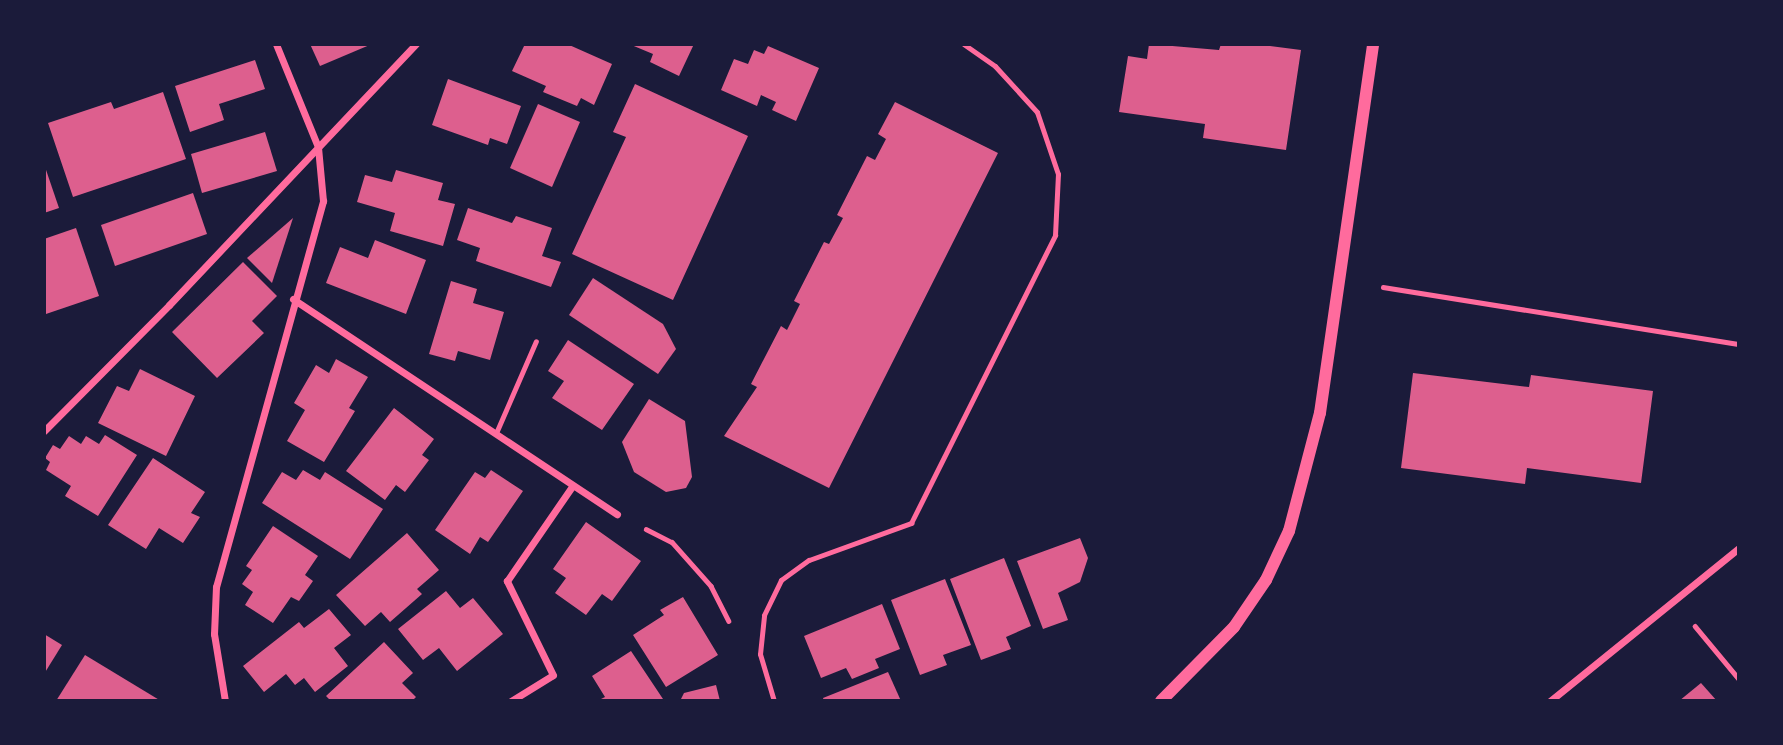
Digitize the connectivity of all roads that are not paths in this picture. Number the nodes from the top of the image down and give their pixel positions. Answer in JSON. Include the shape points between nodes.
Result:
{"nodes":[{"id":1,"x":276,"y":44,"type":"edge"},
{"id":2,"x":416,"y":44,"type":"edge"},
{"id":3,"x":964,"y":44,"type":"edge"},
{"id":4,"x":1373,"y":44,"type":"edge"},
{"id":5,"x":318,"y":147,"type":"junction"},
{"id":6,"x":293,"y":299,"type":"junction"},
{"id":7,"x":536,"y":341,"type":"dead end"},
{"id":8,"x":44,"y":431,"type":"edge"},
{"id":9,"x":496,"y":433,"type":"junction"},
{"id":10,"x":573,"y":485,"type":"junction"},
{"id":11,"x":617,"y":513,"type":"road end"},
{"id":12,"x":1739,"y":548,"type":"edge"},
{"id":13,"x":225,"y":701,"type":"edge"},
{"id":14,"x":511,"y":701,"type":"edge"},
{"id":15,"x":774,"y":701,"type":"edge"},
{"id":16,"x":1161,"y":701,"type":"edge"},
{"id":17,"x":1550,"y":701,"type":"edge"}],
"edges":[{"from":1,"to":5,"type":"street"},
{"from":2,"to":5,"type":"street"},
{"from":3,"to":15,"type":"lane","via":[[995,66],[1037,112],[1058,174],[1055,235],[911,523],[809,560],[781,580],[764,615],[760,654]]},
{"from":4,"to":16,"type":"street","via":[[1320,413],[1289,531],[1266,580],[1234,627]]},
{"from":5,"to":6,"type":"street","via":[[323,201]]},
{"from":5,"to":8,"type":"street"},
{"from":6,"to":9,"type":"street"},
{"from":6,"to":13,"type":"street","via":[[216,587],[214,634]]},
{"from":7,"to":9,"type":"lane"},
{"from":9,"to":10,"type":"street"},
{"from":10,"to":11,"type":"street"},
{"from":10,"to":14,"type":"street","via":[[507,581],[553,675]]},
{"from":12,"to":17,"type":"street"}]}
